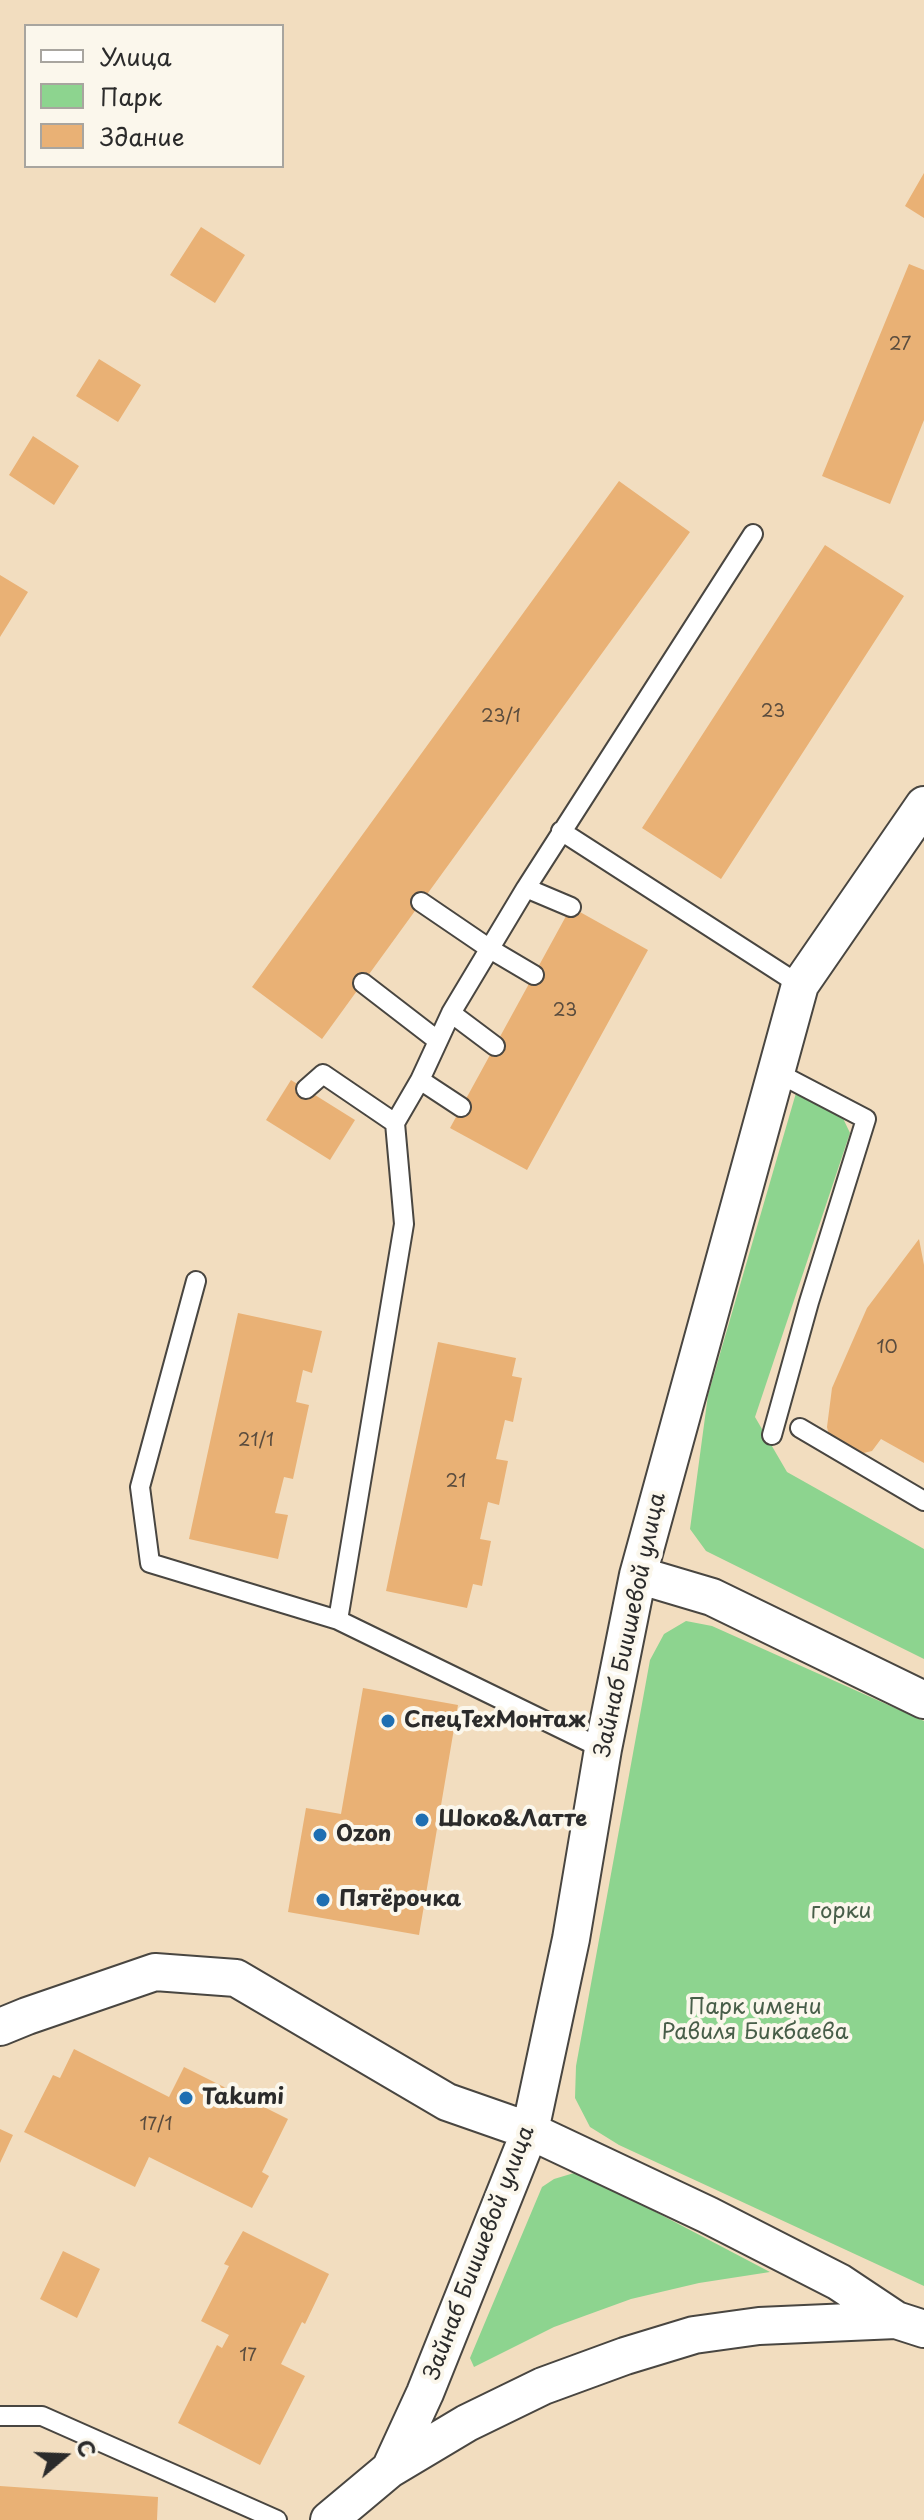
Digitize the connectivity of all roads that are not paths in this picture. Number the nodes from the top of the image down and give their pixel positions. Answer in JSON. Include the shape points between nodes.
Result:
{"nodes":[{"id":1,"x":753,"y":534,"type":"dead end"},
{"id":2,"x":924,"y":805,"type":"edge"},
{"id":3,"x":561,"y":831,"type":"junction"},
{"id":4,"x":526,"y":888,"type":"junction"},
{"id":5,"x":421,"y":902,"type":"dead end"},
{"id":6,"x":571,"y":907,"type":"dead end"},
{"id":7,"x":490,"y":949,"type":"junction"},
{"id":8,"x":534,"y":975,"type":"dead end"},
{"id":9,"x":363,"y":983,"type":"dead end"},
{"id":10,"x":800,"y":985,"type":"junction"},
{"id":11,"x":451,"y":1013,"type":"junction"},
{"id":12,"x":437,"y":1040,"type":"junction"},
{"id":13,"x":495,"y":1046,"type":"dead end"},
{"id":14,"x":776,"y":1072,"type":"junction"},
{"id":15,"x":420,"y":1080,"type":"junction"},
{"id":16,"x":306,"y":1089,"type":"dead end"},
{"id":17,"x":461,"y":1107,"type":"dead end"},
{"id":18,"x":395,"y":1123,"type":"junction"},
{"id":19,"x":196,"y":1281,"type":"dead end"},
{"id":20,"x":800,"y":1428,"type":"dead end"},
{"id":21,"x":772,"y":1435,"type":"dead end"},
{"id":22,"x":924,"y":1501,"type":"edge"},
{"id":23,"x":638,"y":1575,"type":"junction"},
{"id":24,"x":338,"y":1620,"type":"junction"},
{"id":25,"x":924,"y":1700,"type":"edge"},
{"id":26,"x":603,"y":1749,"type":"junction"},
{"id":27,"x":0,"y":2027,"type":"edge"},
{"id":28,"x":530,"y":2131,"type":"junction"},
{"id":29,"x":910,"y":2325,"type":"edge"},
{"id":30,"x":0,"y":2416,"type":"edge"},
{"id":31,"x":390,"y":2469,"type":"junction"},
{"id":32,"x":277,"y":2520,"type":"edge"},
{"id":33,"x":329,"y":2520,"type":"edge"}],
"edges":[{"from":1,"to":3,"type":"lane"},
{"from":2,"to":10,"type":"street","name":"Зайнаб Биишевой улица"},
{"from":3,"to":4,"type":"lane"},
{"from":3,"to":10,"type":"lane"},
{"from":4,"to":6,"type":"lane"},
{"from":4,"to":7,"type":"lane"},
{"from":5,"to":7,"type":"lane"},
{"from":7,"to":8,"type":"lane"},
{"from":7,"to":11,"type":"lane"},
{"from":9,"to":12,"type":"lane"},
{"from":10,"to":14,"type":"street","name":"Зайнаб Биишевой улица"},
{"from":11,"to":12,"type":"lane"},
{"from":11,"to":13,"type":"lane"},
{"from":12,"to":15,"type":"lane"},
{"from":14,"to":21,"type":"lane","via":[[866,1119]]},
{"from":14,"to":23,"type":"street","name":"Зайнаб Биишевой улица"},
{"from":15,"to":17,"type":"lane"},
{"from":15,"to":18,"type":"lane"},
{"from":16,"to":18,"type":"lane","via":[[323,1074]]},
{"from":18,"to":24,"type":"lane","via":[[404,1224]]},
{"from":19,"to":24,"type":"lane","via":[[140,1487],[150,1563]]},
{"from":20,"to":22,"type":"lane"},
{"from":23,"to":25,"type":"street","via":[[712,1597]]},
{"from":23,"to":26,"type":"street","name":"Зайнаб Биишевой улица"},
{"from":24,"to":26,"type":"lane"},
{"from":26,"to":28,"type":"street","name":"Зайнаб Биишевой улица","via":[[571,1939]]},
{"from":27,"to":28,"type":"street","via":[[155,1972],[236,1978],[447,2102]]},
{"from":28,"to":29,"type":"street","via":[[708,2215]]},
{"from":28,"to":31,"type":"street","name":"Зайнаб Биишевой улица"},
{"from":29,"to":31,"type":"street","name":"Зайнаб Биишевой улица","via":[[759,2326],[694,2335],[543,2386]]},
{"from":30,"to":32,"type":"lane","via":[[42,2416]]},
{"from":31,"to":33,"type":"street","name":"Зайнаб Биишевой улица"}]}
